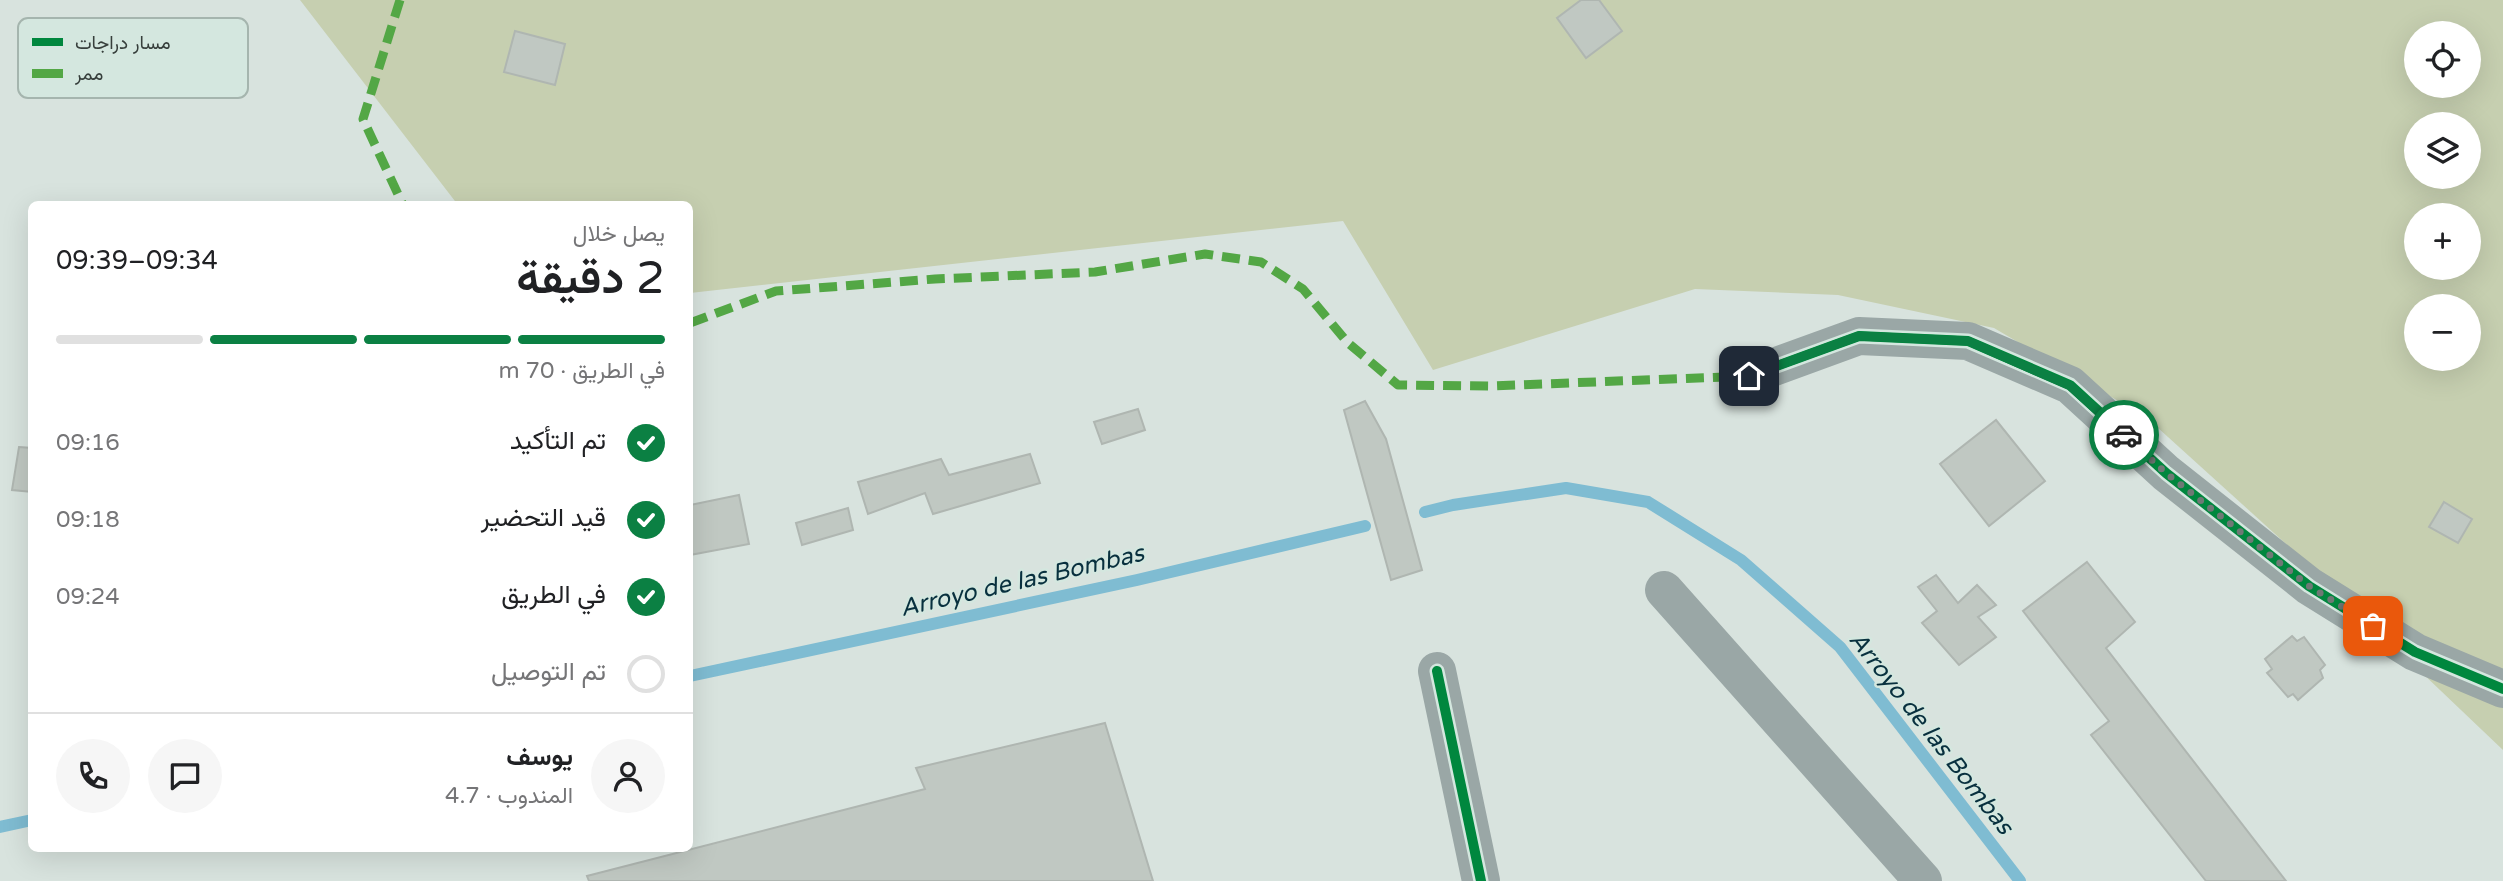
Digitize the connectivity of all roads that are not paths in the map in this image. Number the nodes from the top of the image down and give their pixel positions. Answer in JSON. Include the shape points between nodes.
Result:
{"nodes":[{"id":1,"x":1749,"y":376,"type":"dead end"},
{"id":2,"x":1664,"y":590,"type":"dead end"},
{"id":3,"x":1437,"y":671,"type":"dead end"},
{"id":4,"x":2503,"y":689,"type":"edge"},
{"id":5,"x":1481,"y":881,"type":"edge"},
{"id":6,"x":1923,"y":881,"type":"edge"}],
"edges":[{"from":1,"to":4,"type":"street","via":[[1859,336],[1968,341],[2070,386],[2166,473],[2309,586],[2415,652]]},
{"from":2,"to":6,"type":"street"},
{"from":3,"to":5,"type":"street"}]}
